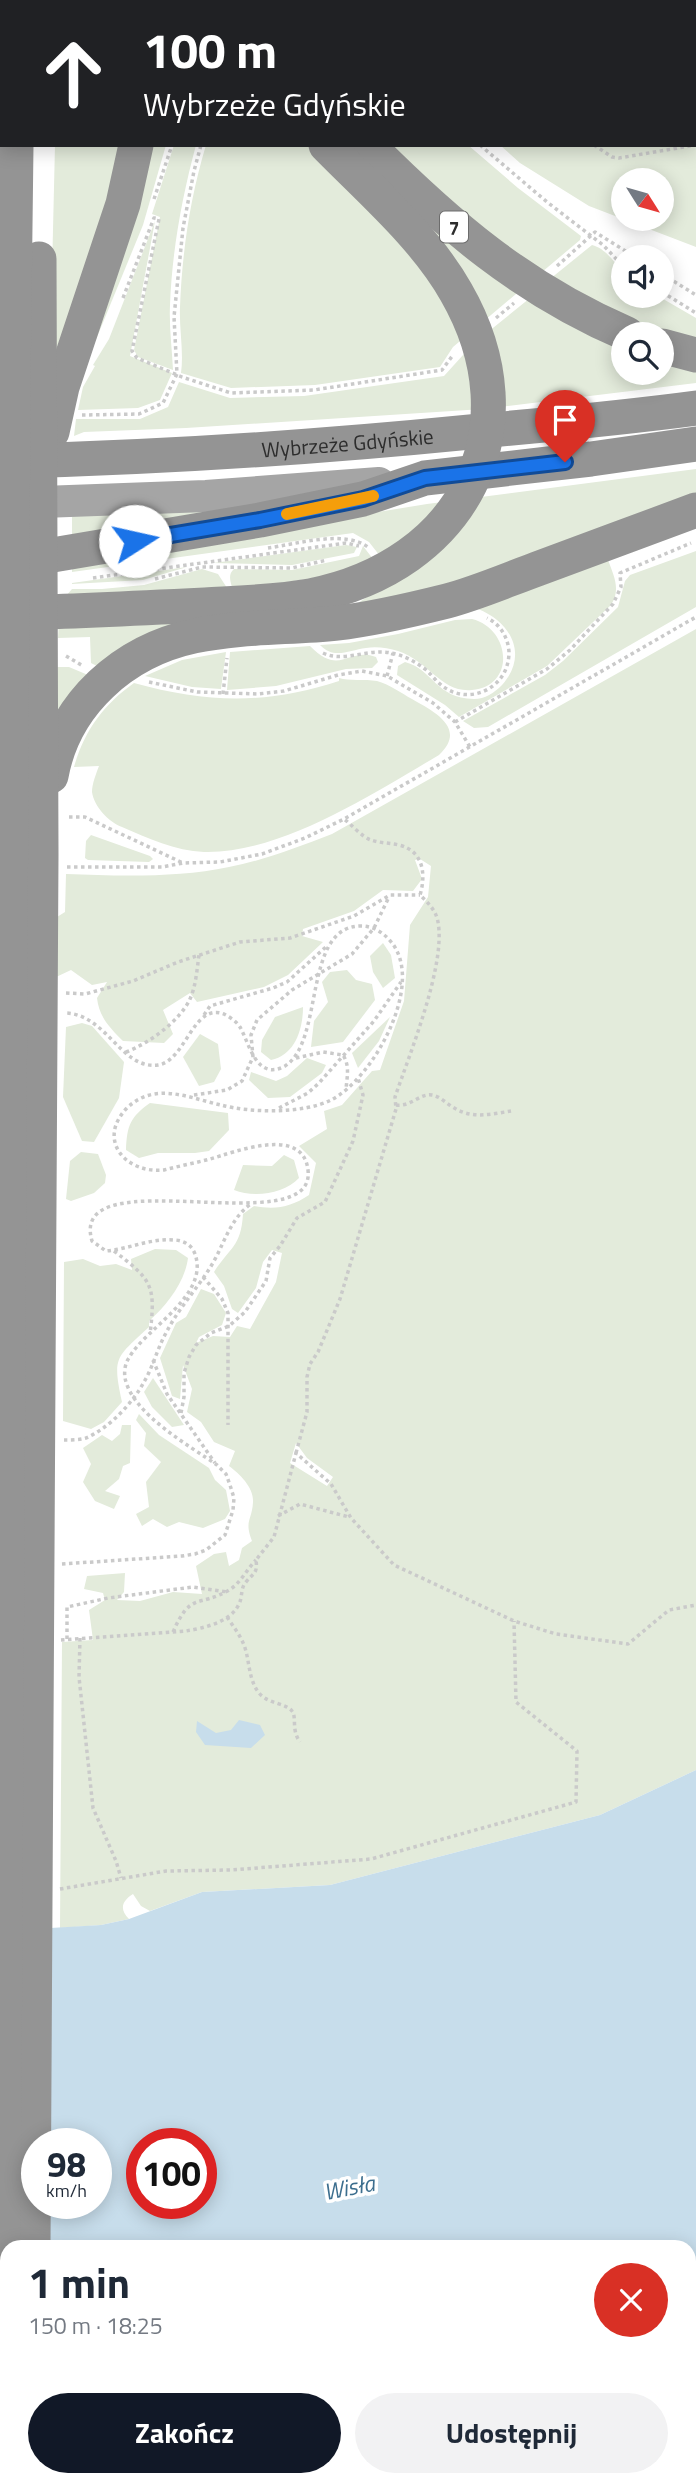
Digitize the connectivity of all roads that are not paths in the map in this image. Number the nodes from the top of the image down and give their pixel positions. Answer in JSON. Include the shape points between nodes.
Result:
{"nodes":[{"id":1,"x":6,"y":147,"type":"edge"},
{"id":2,"x":16,"y":147,"type":"edge"},
{"id":3,"x":40,"y":147,"type":"edge"},
{"id":4,"x":136,"y":147,"type":"edge"},
{"id":5,"x":328,"y":147,"type":"edge"},
{"id":6,"x":370,"y":147,"type":"edge"},
{"id":7,"x":16,"y":202,"type":"junction"},
{"id":8,"x":611,"y":326,"type":"edge"},
{"id":9,"x":674,"y":349,"type":"edge"},
{"id":10,"x":696,"y":355,"type":"edge"},
{"id":11,"x":46,"y":395,"type":"junction"},
{"id":12,"x":696,"y":408,"type":"edge"},
{"id":13,"x":696,"y":444,"type":"edge"},
{"id":14,"x":0,"y":461,"type":"edge"},
{"id":15,"x":425,"y":478,"type":"junction"},
{"id":16,"x":0,"y":504,"type":"edge"},
{"id":17,"x":696,"y":510,"type":"edge"},
{"id":18,"x":0,"y":562,"type":"edge"},
{"id":19,"x":0,"y":613,"type":"edge"},
{"id":20,"x":38,"y":859,"type":"junction"},
{"id":21,"x":7,"y":2240,"type":"edge"},
{"id":22,"x":33,"y":2240,"type":"edge"}],
"edges":[{"from":1,"to":7,"type":"lane"},
{"from":2,"to":7,"type":"highway"},
{"from":3,"to":11,"type":"highway"},
{"from":4,"to":11,"type":"highway","via":[[124,204]]},
{"from":5,"to":19,"type":"highway","via":[[430,255],[467,311],[481,346],[490,402],[482,459],[465,497],[420,546],[381,571],[312,596]]},
{"from":6,"to":8,"type":"highway","number":"7","via":[[470,241],[551,296]]},
{"from":7,"to":11,"type":"highway"},
{"from":9,"to":10,"type":"highway"},
{"from":11,"to":20,"type":"highway"},
{"from":11,"to":20,"type":"highway","via":[[50,440],[41,502]]},
{"from":12,"to":14,"type":"highway","name":"Wybrzeże Gdyńskie","via":[[283,449]]},
{"from":13,"to":15,"type":"highway","name":"Wybrzeże Gdyńskie"},
{"from":15,"to":16,"type":"main road","name":"Wybrzeże Gdyńskie","via":[[206,496]]},
{"from":15,"to":18,"type":"highway","via":[[363,499],[260,520]]},
{"from":17,"to":20,"type":"highway","via":[[450,600],[358,620],[240,629],[159,646],[99,685],[74,715],[62,738],[49,786]]},
{"from":20,"to":21,"type":"highway"},
{"from":20,"to":22,"type":"highway"}]}
